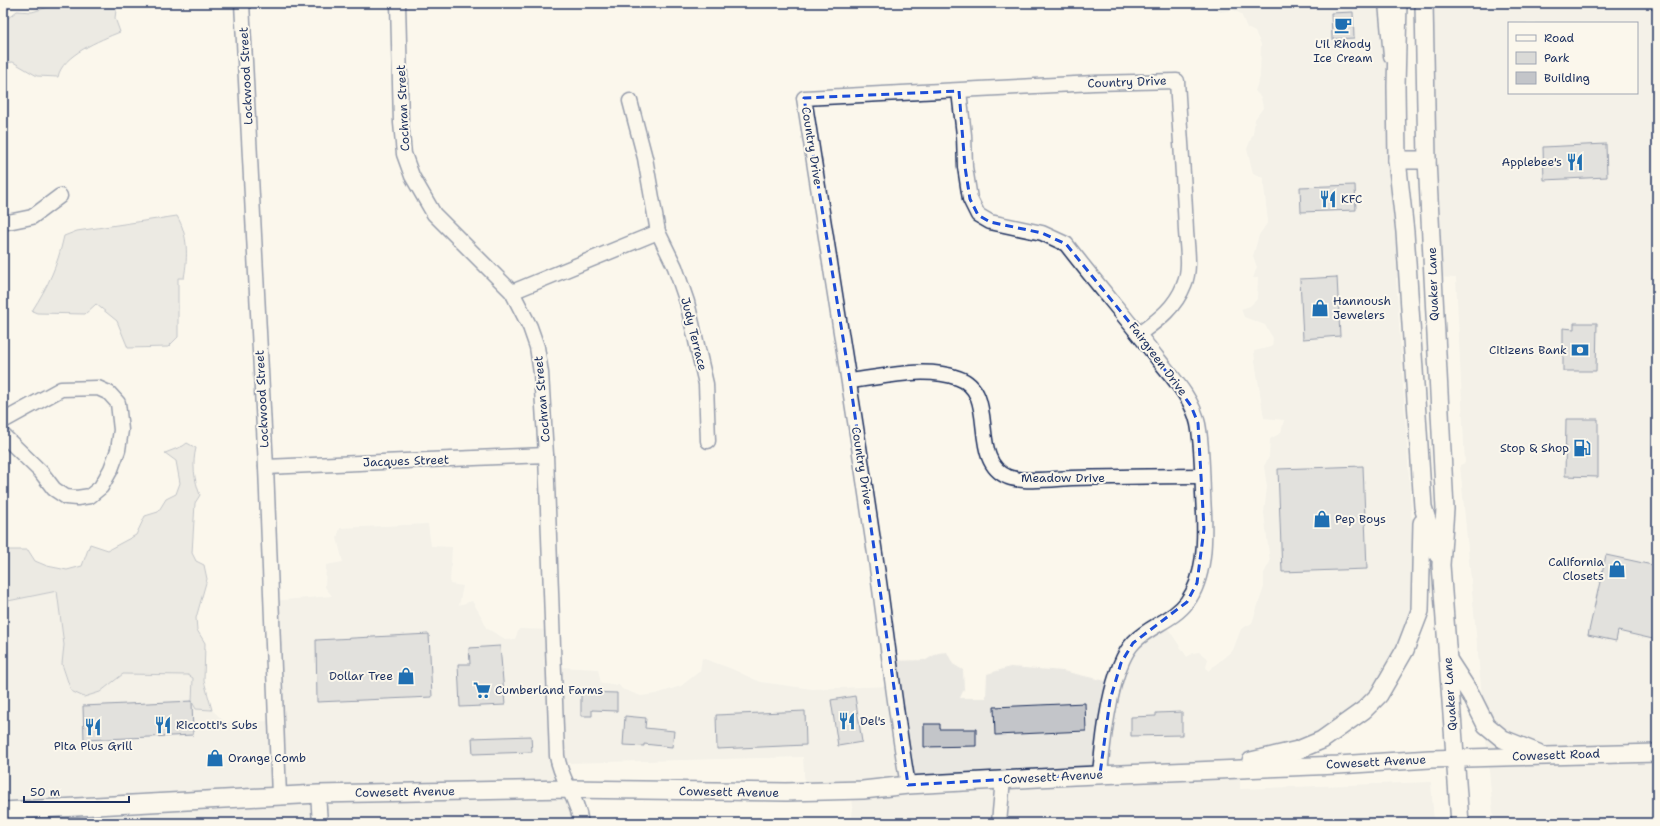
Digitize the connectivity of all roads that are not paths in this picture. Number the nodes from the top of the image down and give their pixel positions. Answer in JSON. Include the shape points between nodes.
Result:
{"nodes":[{"id":1,"x":242,"y":3,"type":"edge"},
{"id":2,"x":398,"y":3,"type":"edge"},
{"id":3,"x":1386,"y":3,"type":"edge"},
{"id":4,"x":1398,"y":3,"type":"edge"},
{"id":5,"x":1424,"y":3,"type":"edge"},
{"id":6,"x":1396,"y":86,"type":"junction"},
{"id":7,"x":958,"y":91,"type":"junction"},
{"id":8,"x":630,"y":101,"type":"dead end"},
{"id":9,"x":1397,"y":160,"type":"junction"},
{"id":10,"x":1427,"y":160,"type":"junction"},
{"id":11,"x":60,"y":196,"type":"dead end"},
{"id":12,"x":3,"y":223,"type":"edge"},
{"id":13,"x":658,"y":232,"type":"junction"},
{"id":14,"x":512,"y":292,"type":"junction"},
{"id":15,"x":1140,"y":334,"type":"junction"},
{"id":16,"x":850,"y":381,"type":"junction"},
{"id":17,"x":3,"y":421,"type":"edge"},
{"id":18,"x":3,"y":434,"type":"edge"},
{"id":19,"x":708,"y":441,"type":"dead end"},
{"id":20,"x":546,"y":455,"type":"junction"},
{"id":21,"x":266,"y":467,"type":"junction"},
{"id":22,"x":1202,"y":476,"type":"junction"},
{"id":23,"x":1423,"y":507,"type":"junction"},
{"id":24,"x":1441,"y":565,"type":"junction"},
{"id":25,"x":1448,"y":659,"type":"junction"},
{"id":26,"x":1657,"y":753,"type":"edge"},
{"id":27,"x":1544,"y":755,"type":"junction"},
{"id":28,"x":1455,"y":758,"type":"junction"},
{"id":29,"x":1206,"y":771,"type":"junction"},
{"id":30,"x":1100,"y":774,"type":"junction"},
{"id":31,"x":1003,"y":779,"type":"junction"},
{"id":32,"x":908,"y":785,"type":"junction"},
{"id":33,"x":568,"y":789,"type":"junction"},
{"id":34,"x":318,"y":794,"type":"junction"},
{"id":35,"x":279,"y":796,"type":"junction"},
{"id":36,"x":3,"y":811,"type":"edge"},
{"id":37,"x":320,"y":823,"type":"edge"},
{"id":38,"x":581,"y":823,"type":"edge"},
{"id":39,"x":999,"y":823,"type":"edge"},
{"id":40,"x":1460,"y":823,"type":"edge"}],
"edges":[{"from":1,"to":21,"type":"street","name":"Lockwood Street"},
{"from":2,"to":14,"type":"street","name":"Cochran Street","via":[[401,123],[404,154],[412,176],[434,214]]},
{"from":3,"to":6,"type":"street","name":"Quaker Lane"},
{"from":4,"to":6,"type":"main road","name":"Quaker Lane"},
{"from":5,"to":10,"type":"main road","name":"Quaker Lane"},
{"from":6,"to":9,"type":"main road","name":"Quaker Lane"},
{"from":7,"to":15,"type":"street","name":"Fairgreen Drive","via":[[970,198],[978,215],[990,222],[1042,233],[1066,244]]},
{"from":7,"to":15,"type":"street","name":"Country Drive","via":[[1177,81],[1185,198],[1186,279],[1177,302]]},
{"from":7,"to":16,"type":"street","name":"Country Drive","via":[[804,98]]},
{"from":8,"to":13,"type":"street","name":"Judy Terrace","via":[[645,158]]},
{"from":9,"to":10,"type":"main road"},
{"from":9,"to":23,"type":"main road","name":"Quaker Lane","via":[[1406,232]]},
{"from":10,"to":24,"type":"main road","name":"Quaker Lane","via":[[1445,510]]},
{"from":11,"to":12,"type":"street","via":[[32,217]]},
{"from":13,"to":14,"type":"street"},
{"from":13,"to":19,"type":"street","name":"Judy Terrace","via":[[675,267],[687,302],[706,384]]},
{"from":14,"to":20,"type":"street","name":"Cochran Street","via":[[537,347]]},
{"from":15,"to":22,"type":"street","name":"Fairgreen Drive","via":[[1183,391],[1191,406],[1198,423]]},
{"from":16,"to":22,"type":"street","name":"Meadow Drive","via":[[909,373],[937,373],[958,378],[970,385],[979,397],[988,454],[1000,472],[1009,477],[1045,479]]},
{"from":16,"to":32,"type":"street","name":"Country Drive"},
{"from":17,"to":18,"type":"street","via":[[61,388],[98,388],[109,393],[118,403],[121,430],[118,450],[101,487],[90,496],[77,498],[66,497],[54,489],[41,472]]},
{"from":20,"to":21,"type":"street","name":"Jacques Street"},
{"from":20,"to":33,"type":"street","name":"Cochran Street","via":[[557,756],[561,775]]},
{"from":21,"to":35,"type":"street","name":"Lockwood Street"},
{"from":22,"to":30,"type":"street","name":"Fairgreen Drive","via":[[1204,529],[1202,560],[1197,583],[1187,602],[1133,643],[1121,663],[1110,700]]},
{"from":23,"to":24,"type":"main road","name":"Quaker Lane"},
{"from":23,"to":29,"type":"main road","via":[[1420,611],[1405,650],[1379,695],[1364,710],[1322,740],[1298,750]]},
{"from":24,"to":25,"type":"main road","name":"Quaker Lane"},
{"from":25,"to":27,"type":"main road","via":[[1486,725],[1503,740]]},
{"from":25,"to":28,"type":"main road","name":"Quaker Lane"},
{"from":26,"to":27,"type":"main road","name":"Cowesett Road"},
{"from":27,"to":28,"type":"main road","name":"Cowesett Road"},
{"from":28,"to":29,"type":"main road","name":"Cowesett Avenue"},
{"from":28,"to":40,"type":"main road","name":"Quaker Lane"},
{"from":29,"to":30,"type":"main road","name":"Cowesett Avenue"},
{"from":30,"to":31,"type":"main road","name":"Cowesett Avenue"},
{"from":31,"to":32,"type":"main road","name":"Cowesett Avenue"},
{"from":31,"to":39,"type":"street"},
{"from":32,"to":33,"type":"main road","name":"Cowesett Avenue","via":[[863,790],[786,792]]},
{"from":33,"to":34,"type":"main road","name":"Cowesett Avenue"},
{"from":33,"to":38,"type":"street","name":"Cochran Street","via":[[578,808]]},
{"from":34,"to":35,"type":"main road","name":"Cowesett Avenue"},
{"from":34,"to":37,"type":"street"},
{"from":35,"to":36,"type":"main road","name":"Cowesett Avenue"}]}
